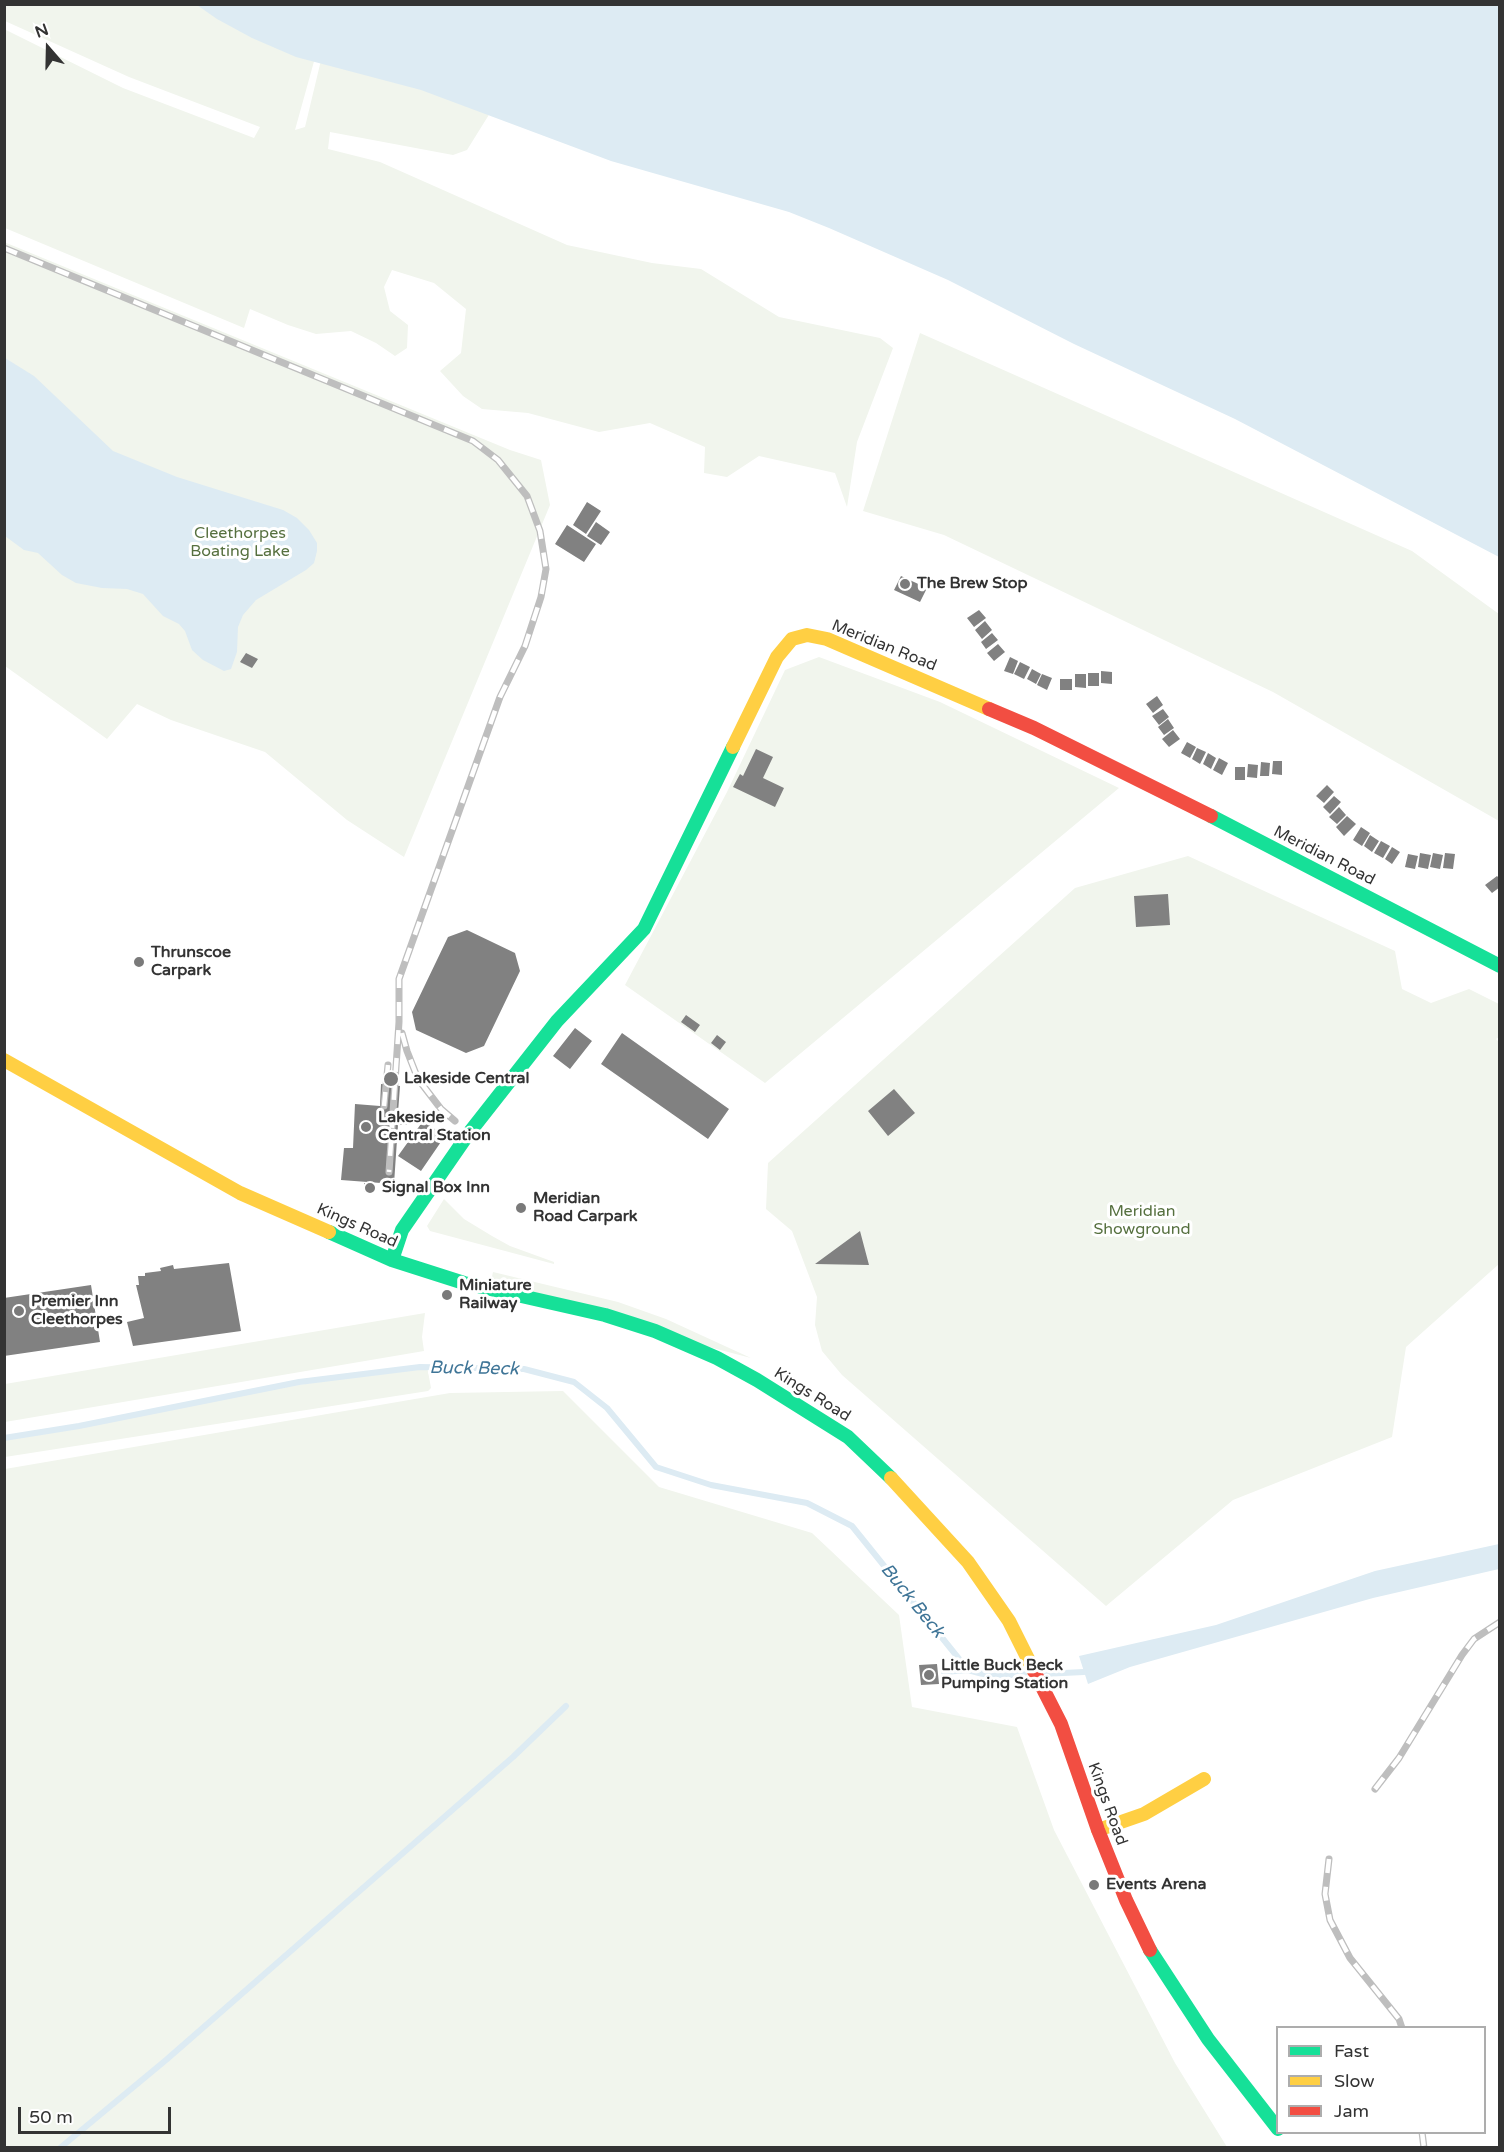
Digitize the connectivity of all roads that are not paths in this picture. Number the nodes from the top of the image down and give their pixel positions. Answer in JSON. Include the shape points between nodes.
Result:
{"nodes":[{"id":1,"x":1500,"y":966,"type":"edge"},
{"id":2,"x":4,"y":1060,"type":"edge"},
{"id":3,"x":392,"y":1260,"type":"junction"},
{"id":4,"x":1204,"y":1779,"type":"dead end"},
{"id":5,"x":1098,"y":1830,"type":"junction"},
{"id":6,"x":1276,"y":2127,"type":"edge"}],
"edges":[{"from":1,"to":3,"type":"street","name":"Meridian Road","via":[[1035,728],[826,639],[807,635],[792,639],[777,657],[644,929],[557,1021],[469,1133],[402,1230]]},
{"from":2,"to":3,"type":"street","name":"Kings Road","via":[[240,1193]]},
{"from":3,"to":5,"type":"street","name":"Kings Road","via":[[464,1283],[605,1315],[655,1331],[717,1358],[848,1437],[880,1466],[968,1562],[1009,1621],[1061,1724]]},
{"from":4,"to":5,"type":"street","via":[[1144,1814]]},
{"from":5,"to":6,"type":"street","name":"Kings Road","via":[[1154,1958],[1208,2039]]}]}
